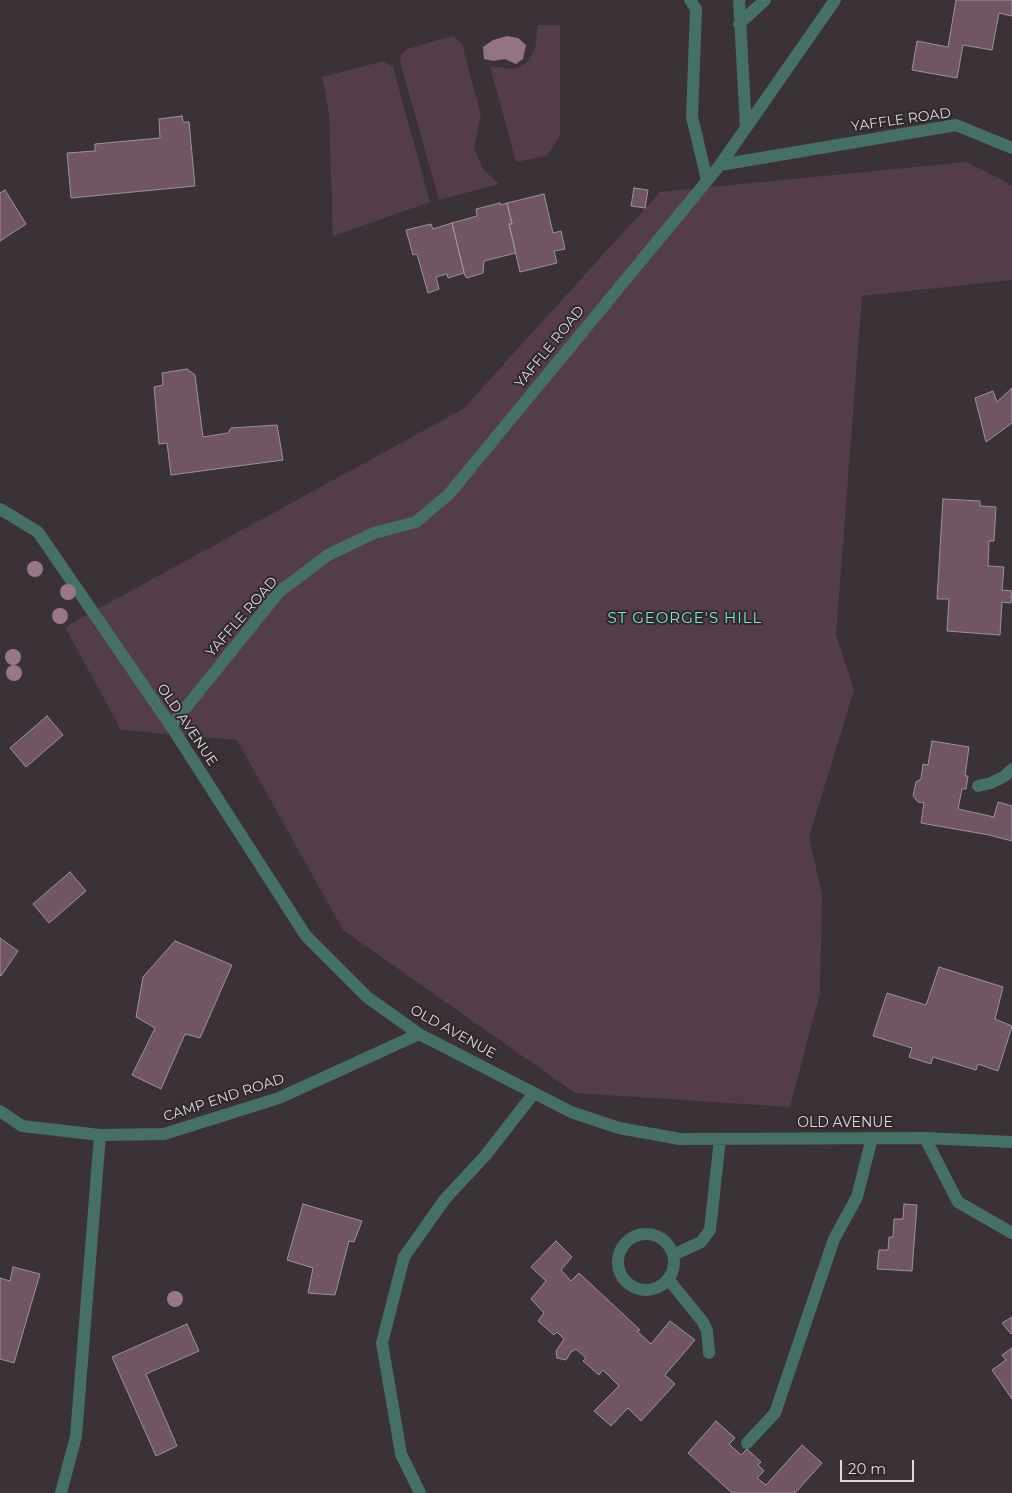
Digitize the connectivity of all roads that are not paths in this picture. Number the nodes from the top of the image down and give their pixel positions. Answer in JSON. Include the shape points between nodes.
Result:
{"nodes":[{"id":1,"x":690,"y":0,"type":"edge"},
{"id":2,"x":739,"y":0,"type":"edge"},
{"id":3,"x":766,"y":0,"type":"edge"},
{"id":4,"x":835,"y":0,"type":"edge"},
{"id":5,"x":740,"y":24,"type":"junction"},
{"id":6,"x":746,"y":128,"type":"junction"},
{"id":7,"x":1012,"y":148,"type":"edge"},
{"id":8,"x":720,"y":165,"type":"junction"},
{"id":9,"x":707,"y":180,"type":"junction"},
{"id":10,"x":0,"y":509,"type":"edge"},
{"id":11,"x":171,"y":726,"type":"junction"},
{"id":12,"x":1012,"y":769,"type":"edge"},
{"id":13,"x":978,"y":786,"type":"dead end"},
{"id":14,"x":419,"y":1034,"type":"junction"},
{"id":15,"x":534,"y":1093,"type":"junction"},
{"id":16,"x":0,"y":1110,"type":"edge"},
{"id":17,"x":100,"y":1135,"type":"junction"},
{"id":18,"x":872,"y":1138,"type":"junction"},
{"id":19,"x":924,"y":1138,"type":"junction"},
{"id":20,"x":720,"y":1139,"type":"junction"},
{"id":21,"x":1012,"y":1142,"type":"edge"},
{"id":22,"x":1012,"y":1233,"type":"edge"},
{"id":23,"x":673,"y":1255,"type":"junction"},
{"id":24,"x":668,"y":1279,"type":"junction"},
{"id":25,"x":709,"y":1353,"type":"dead end"},
{"id":26,"x":747,"y":1443,"type":"dead end"},
{"id":27,"x":61,"y":1493,"type":"edge"},
{"id":28,"x":420,"y":1493,"type":"edge"}],
"edges":[{"from":1,"to":9,"type":"street","via":[[696,9],[692,117]]},
{"from":2,"to":5,"type":"street"},
{"from":3,"to":5,"type":"street"},
{"from":4,"to":6,"type":"street"},
{"from":5,"to":6,"type":"street"},
{"from":6,"to":8,"type":"street"},
{"from":7,"to":8,"type":"street","name":"YAFFLE ROAD","via":[[956,125]]},
{"from":8,"to":9,"type":"street","name":"YAFFLE ROAD"},
{"from":9,"to":11,"type":"street","name":"YAFFLE ROAD","via":[[449,494],[416,522],[374,533],[328,554],[280,592]]},
{"from":10,"to":11,"type":"street","name":"OLD AVENUE","via":[[38,532]]},
{"from":11,"to":14,"type":"street","name":"OLD AVENUE","via":[[306,936],[367,997]]},
{"from":12,"to":13,"type":"street","via":[[1005,776]]},
{"from":14,"to":15,"type":"street","name":"OLD AVENUE"},
{"from":14,"to":17,"type":"street","name":"CAMP END ROAD","via":[[271,1101],[164,1134]]},
{"from":15,"to":20,"type":"street","name":"OLD AVENUE","via":[[571,1112],[619,1128],[680,1139]]},
{"from":15,"to":28,"type":"street","via":[[486,1156],[444,1199],[404,1257],[382,1343],[402,1454]]},
{"from":16,"to":17,"type":"street","name":"CAMP END ROAD","via":[[22,1126]]},
{"from":17,"to":27,"type":"street","via":[[76,1436]]},
{"from":18,"to":19,"type":"street","name":"OLD AVENUE"},
{"from":18,"to":20,"type":"street","name":"OLD AVENUE"},
{"from":18,"to":26,"type":"street","via":[[857,1197],[834,1239],[775,1412]]},
{"from":19,"to":21,"type":"street","name":"OLD AVENUE"},
{"from":19,"to":22,"type":"street","via":[[958,1202]]},
{"from":20,"to":23,"type":"street","via":[[710,1230],[701,1242]]},
{"from":23,"to":24,"type":"street"},
{"from":23,"to":24,"type":"street","via":[[662,1239],[644,1234],[627,1242],[618,1259],[623,1277],[637,1288],[654,1289]]},
{"from":24,"to":25,"type":"street","via":[[703,1322]]}]}
